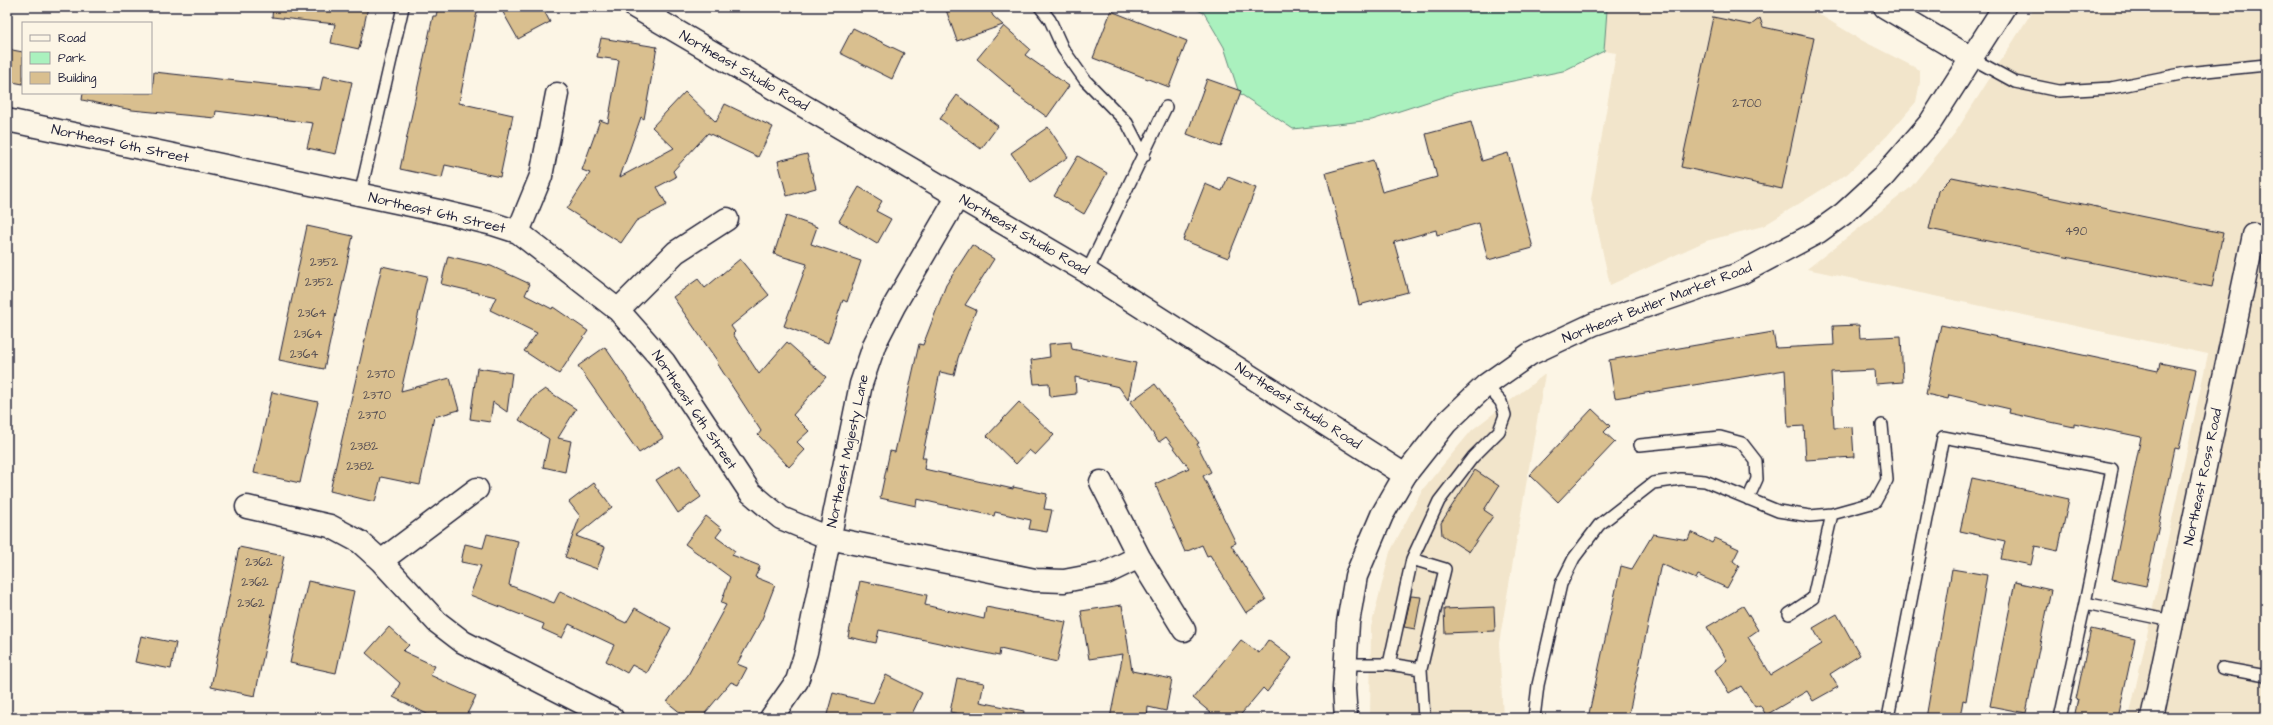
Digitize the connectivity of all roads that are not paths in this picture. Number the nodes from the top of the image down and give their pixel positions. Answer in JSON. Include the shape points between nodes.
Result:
{"nodes":[{"id":1,"x":403,"y":7,"type":"edge"},
{"id":2,"x":635,"y":7,"type":"edge"},
{"id":3,"x":1040,"y":7,"type":"edge"},
{"id":4,"x":1885,"y":7,"type":"edge"},
{"id":5,"x":2004,"y":7,"type":"edge"},
{"id":6,"x":1971,"y":58,"type":"junction"},
{"id":7,"x":2266,"y":65,"type":"edge"},
{"id":8,"x":557,"y":94,"type":"dead end"},
{"id":9,"x":1166,"y":107,"type":"dead end"},
{"id":10,"x":7,"y":120,"type":"edge"},
{"id":11,"x":1144,"y":156,"type":"junction"},
{"id":12,"x":360,"y":195,"type":"junction"},
{"id":13,"x":958,"y":196,"type":"junction"},
{"id":14,"x":727,"y":219,"type":"dead end"},
{"id":15,"x":518,"y":232,"type":"junction"},
{"id":16,"x":2254,"y":236,"type":"dead end"},
{"id":17,"x":1087,"y":272,"type":"junction"},
{"id":18,"x":618,"y":310,"type":"junction"},
{"id":19,"x":1486,"y":385,"type":"junction"},
{"id":20,"x":1882,"y":425,"type":"dead end"},
{"id":21,"x":1640,"y":445,"type":"dead end"},
{"id":22,"x":1404,"y":475,"type":"junction"},
{"id":23,"x":1101,"y":482,"type":"dead end"},
{"id":24,"x":477,"y":489,"type":"dead end"},
{"id":25,"x":1748,"y":499,"type":"junction"},
{"id":26,"x":247,"y":507,"type":"dead end"},
{"id":27,"x":1832,"y":514,"type":"junction"},
{"id":28,"x":829,"y":538,"type":"junction"},
{"id":29,"x":1139,"y":557,"type":"junction"},
{"id":30,"x":1412,"y":558,"type":"junction"},
{"id":31,"x":381,"y":561,"type":"junction"},
{"id":32,"x":2085,"y":603,"type":"junction"},
{"id":33,"x":1789,"y":614,"type":"dead end"},
{"id":34,"x":2172,"y":621,"type":"junction"},
{"id":35,"x":1184,"y":630,"type":"dead end"},
{"id":36,"x":1346,"y":664,"type":"junction"},
{"id":37,"x":1389,"y":664,"type":"junction"},
{"id":38,"x":2222,"y":668,"type":"dead end"},
{"id":39,"x":1421,"y":669,"type":"junction"},
{"id":40,"x":2266,"y":676,"type":"edge"},
{"id":41,"x":612,"y":718,"type":"edge"},
{"id":42,"x":771,"y":718,"type":"edge"},
{"id":43,"x":1346,"y":718,"type":"edge"},
{"id":44,"x":1424,"y":718,"type":"edge"},
{"id":45,"x":1534,"y":718,"type":"edge"},
{"id":46,"x":1888,"y":718,"type":"edge"},
{"id":47,"x":2060,"y":718,"type":"edge"},
{"id":48,"x":2152,"y":718,"type":"edge"}],
"edges":[{"from":1,"to":12,"type":"lane"},
{"from":2,"to":13,"type":"street","name":"Northeast Studio Road"},
{"from":3,"to":11,"type":"lane","via":[[1050,20],[1063,49],[1085,80],[1127,123]]},
{"from":4,"to":6,"type":"street"},
{"from":5,"to":6,"type":"street","name":"Northeast Butler Market Road"},
{"from":6,"to":7,"type":"lane","via":[[2015,82],[2059,91],[2111,88],[2186,73]]},
{"from":6,"to":19,"type":"street","name":"Northeast Butler Market Road","via":[[1930,123],[1883,177],[1818,232],[1739,274],[1594,324],[1530,354]]},
{"from":8,"to":15,"type":"street","via":[[541,176]]},
{"from":9,"to":11,"type":"lane"},
{"from":10,"to":12,"type":"street","name":"Northeast 6th Street"},
{"from":11,"to":17,"type":"lane"},
{"from":12,"to":15,"type":"street","name":"Northeast 6th Street","via":[[439,211]]},
{"from":13,"to":17,"type":"street","name":"Northeast Studio Road"},
{"from":13,"to":28,"type":"street","name":"Northeast Majesty Lane","via":[[894,306],[876,343],[861,384]]},
{"from":14,"to":18,"type":"street","via":[[676,252]]},
{"from":15,"to":18,"type":"street","name":"Northeast 6th Street"},
{"from":16,"to":34,"type":"street","name":"Northeast Ross Road"},
{"from":17,"to":22,"type":"street","name":"Northeast Studio Road"},
{"from":18,"to":28,"type":"street","name":"Northeast 6th Street","via":[[664,362],[750,492],[781,518]]},
{"from":19,"to":22,"type":"street","name":"Northeast Butler Market Road","via":[[1446,424]]},
{"from":19,"to":30,"type":"lane","via":[[1501,402],[1505,415],[1499,431],[1473,457],[1439,501]]},
{"from":20,"to":27,"type":"lane","via":[[1887,480],[1875,502]]},
{"from":21,"to":25,"type":"lane","via":[[1720,437],[1742,444],[1756,461],[1757,479]]},
{"from":22,"to":36,"type":"street","name":"Northeast Butler Market Road","via":[[1382,515],[1356,576],[1348,623]]},
{"from":23,"to":29,"type":"street"},
{"from":24,"to":31,"type":"street"},
{"from":25,"to":27,"type":"lane","via":[[1778,511],[1810,516]]},
{"from":25,"to":45,"type":"lane","via":[[1705,481],[1681,479],[1653,483],[1599,525],[1574,558],[1561,584],[1538,685]]},
{"from":26,"to":31,"type":"street","via":[[330,526],[360,542]]},
{"from":27,"to":33,"type":"lane","via":[[1813,598]]},
{"from":28,"to":29,"type":"street","name":"Northeast 6th Street","via":[[1035,580],[1064,581],[1106,573]]},
{"from":28,"to":42,"type":"street","name":"Northeast Majesty Lane","via":[[806,652],[797,682]]},
{"from":29,"to":35,"type":"street"},
{"from":30,"to":37,"type":"lane"},
{"from":30,"to":39,"type":"lane","via":[[1445,569]]},
{"from":31,"to":41,"type":"street","via":[[437,622],[463,642]]},
{"from":32,"to":34,"type":"lane"},
{"from":32,"to":46,"type":"lane","via":[[2112,469],[1943,437]]},
{"from":32,"to":47,"type":"lane"},
{"from":34,"to":48,"type":"street","name":"Northeast Ross Road"},
{"from":36,"to":37,"type":"lane"},
{"from":36,"to":43,"type":"street","name":"Northeast Butler Market Road"},
{"from":37,"to":39,"type":"lane"},
{"from":38,"to":40,"type":"lane"},
{"from":39,"to":44,"type":"lane"}]}
